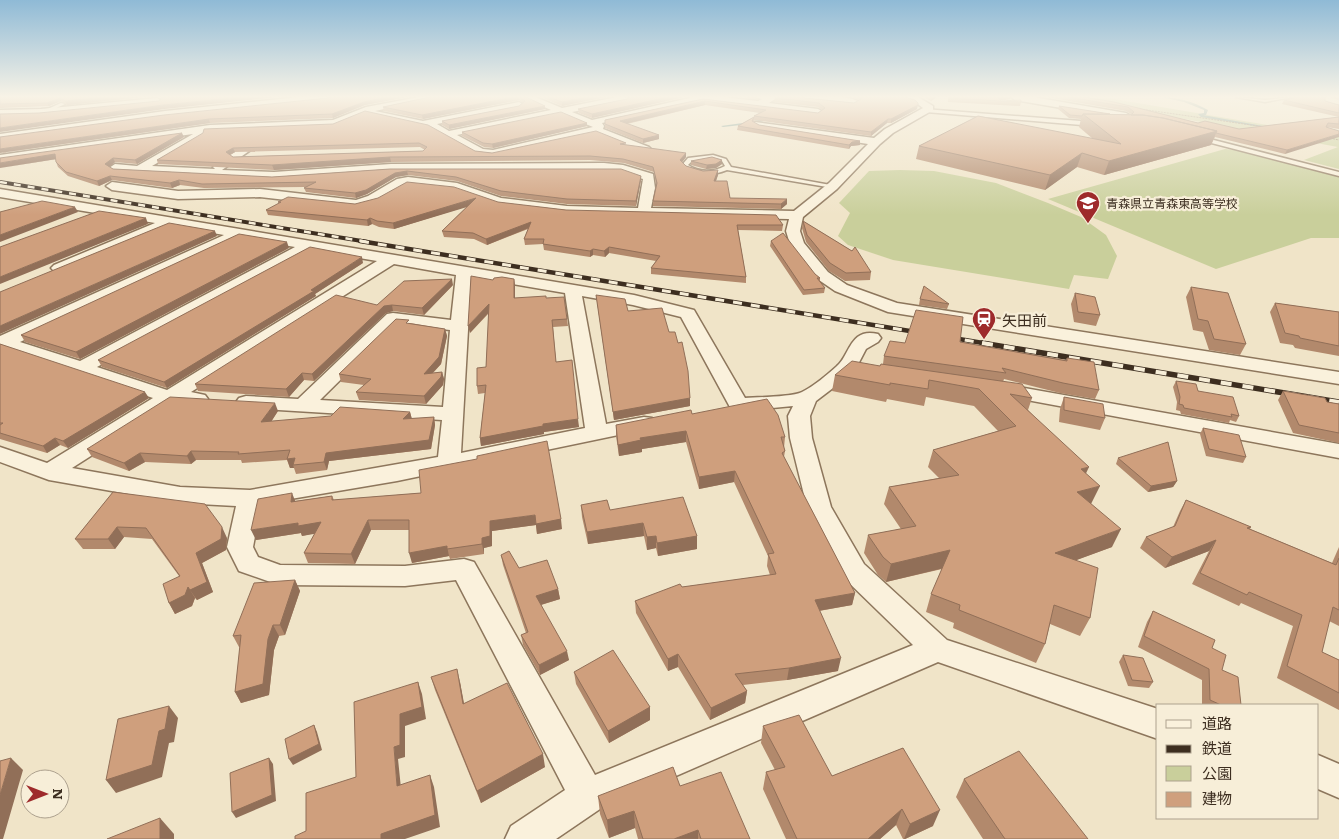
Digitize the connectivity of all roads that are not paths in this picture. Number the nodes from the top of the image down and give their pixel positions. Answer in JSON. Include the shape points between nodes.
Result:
{"nodes":[{"id":1,"x":13,"y":136,"type":"edge"},
{"id":2,"x":153,"y":136,"type":"edge"},
{"id":3,"x":196,"y":136,"type":"edge"},
{"id":4,"x":265,"y":136,"type":"edge"},
{"id":5,"x":452,"y":136,"type":"edge"},
{"id":6,"x":559,"y":136,"type":"edge"},
{"id":7,"x":617,"y":136,"type":"edge"},
{"id":8,"x":838,"y":136,"type":"edge"},
{"id":9,"x":884,"y":136,"type":"edge"},
{"id":10,"x":1191,"y":136,"type":"edge"},
{"id":11,"x":0,"y":138,"type":"edge"},
{"id":12,"x":876,"y":142,"type":"junction"},
{"id":13,"x":535,"y":143,"type":"junction"},
{"id":14,"x":646,"y":149,"type":"edge"},
{"id":15,"x":253,"y":156,"type":"edge"},
{"id":16,"x":235,"y":157,"type":"junction"},
{"id":17,"x":0,"y":158,"type":"edge"},
{"id":18,"x":219,"y":167,"type":"edge"},
{"id":19,"x":604,"y":167,"type":"junction"},
{"id":20,"x":114,"y":168,"type":"edge"},
{"id":21,"x":142,"y":168,"type":"junction"},
{"id":22,"x":727,"y":168,"type":"junction"},
{"id":23,"x":1339,"y":174,"type":"edge"},
{"id":24,"x":112,"y":186,"type":"dead end"},
{"id":25,"x":833,"y":186,"type":"junction"},
{"id":26,"x":0,"y":193,"type":"edge"},
{"id":27,"x":41,"y":200,"type":"junction"},
{"id":28,"x":16,"y":208,"type":"edge"},
{"id":29,"x":100,"y":210,"type":"junction"},
{"id":30,"x":644,"y":211,"type":"junction"},
{"id":31,"x":797,"y":215,"type":"junction"},
{"id":32,"x":73,"y":221,"type":"edge"},
{"id":33,"x":170,"y":222,"type":"junction"},
{"id":34,"x":238,"y":234,"type":"junction"},
{"id":35,"x":309,"y":246,"type":"junction"},
{"id":36,"x":390,"y":260,"type":"junction"},
{"id":37,"x":464,"y":271,"type":"junction"},
{"id":38,"x":45,"y":274,"type":"edge"},
{"id":39,"x":573,"y":290,"type":"junction"},
{"id":40,"x":459,"y":326,"type":"junction"},
{"id":41,"x":872,"y":338,"type":"dead end"},
{"id":42,"x":2,"y":342,"type":"edge"},
{"id":43,"x":82,"y":368,"type":"junction"},
{"id":44,"x":1339,"y":378,"type":"edge"},
{"id":45,"x":985,"y":388,"type":"edge"},
{"id":46,"x":169,"y":397,"type":"junction"},
{"id":47,"x":807,"y":398,"type":"junction"},
{"id":48,"x":303,"y":405,"type":"junction"},
{"id":49,"x":452,"y":414,"type":"junction"},
{"id":50,"x":660,"y":419,"type":"edge"},
{"id":51,"x":597,"y":433,"type":"junction"},
{"id":52,"x":1339,"y":451,"type":"edge"},
{"id":53,"x":0,"y":454,"type":"edge"},
{"id":54,"x":449,"y":463,"type":"junction"},
{"id":55,"x":48,"y":472,"type":"junction"},
{"id":56,"x":250,"y":498,"type":"junction"},
{"id":57,"x":937,"y":649,"type":"junction"},
{"id":58,"x":1156,"y":723,"type":"edge"},
{"id":59,"x":1319,"y":772,"type":"edge"},
{"id":60,"x":1339,"y":781,"type":"edge"},
{"id":61,"x":587,"y":796,"type":"junction"},
{"id":62,"x":524,"y":839,"type":"edge"}],
"edges":[{"from":1,"to":11,"type":"street"},
{"from":2,"to":17,"type":"street"},
{"from":3,"to":21,"type":"street"},
{"from":4,"to":16,"type":"street"},
{"from":5,"to":13,"type":"street","via":[[487,153]]},
{"from":6,"to":13,"type":"street"},
{"from":7,"to":14,"type":"street"},
{"from":8,"to":12,"type":"street"},
{"from":9,"to":12,"type":"street"},
{"from":10,"to":23,"type":"lane"},
{"from":12,"to":25,"type":"street"},
{"from":13,"to":19,"type":"street","via":[[577,163]]},
{"from":15,"to":16,"type":"street"},
{"from":16,"to":18,"type":"street"},
{"from":19,"to":21,"type":"street","via":[[391,168],[274,176]]},
{"from":19,"to":30,"type":"street","via":[[623,168],[649,177]]},
{"from":20,"to":21,"type":"street"},
{"from":22,"to":22,"type":"lane","via":[[706,172],[684,165],[690,159],[707,157],[727,162]]},
{"from":22,"to":25,"type":"lane"},
{"from":24,"to":30,"type":"street","via":[[178,195],[260,193],[356,204],[408,181],[457,186],[499,202],[568,210]]},
{"from":25,"to":31,"type":"street"},
{"from":26,"to":27,"type":"street"},
{"from":27,"to":28,"type":"street"},
{"from":27,"to":29,"type":"street"},
{"from":29,"to":32,"type":"street"},
{"from":29,"to":33,"type":"street"},
{"from":30,"to":31,"type":"street"},
{"from":31,"to":44,"type":"street","via":[[793,231],[797,244],[822,275],[841,288],[894,308]]},
{"from":33,"to":34,"type":"street"},
{"from":33,"to":38,"type":"street"},
{"from":34,"to":35,"type":"street"},
{"from":34,"to":42,"type":"street"},
{"from":35,"to":36,"type":"street"},
{"from":35,"to":43,"type":"street"},
{"from":36,"to":37,"type":"street"},
{"from":36,"to":46,"type":"street"},
{"from":37,"to":39,"type":"street"},
{"from":37,"to":40,"type":"street"},
{"from":39,"to":47,"type":"street","via":[[634,300],[688,314],[728,407]]},
{"from":39,"to":51,"type":"street"},
{"from":40,"to":48,"type":"street","via":[[393,318]]},
{"from":40,"to":49,"type":"street"},
{"from":41,"to":47,"type":"street","via":[[858,346],[857,369]]},
{"from":42,"to":43,"type":"street"},
{"from":43,"to":46,"type":"street"},
{"from":45,"to":52,"type":"street"},
{"from":46,"to":48,"type":"street"},
{"from":46,"to":55,"type":"street"},
{"from":47,"to":57,"type":"street","via":[[799,416],[801,438],[819,508],[854,571]]},
{"from":48,"to":49,"type":"street"},
{"from":49,"to":54,"type":"street"},
{"from":50,"to":51,"type":"street"},
{"from":51,"to":54,"type":"street"},
{"from":53,"to":55,"type":"street"},
{"from":54,"to":56,"type":"street"},
{"from":55,"to":56,"type":"street","via":[[180,496]]},
{"from":56,"to":61,"type":"street","via":[[240,547],[248,564],[279,575],[406,576],[464,569]]},
{"from":57,"to":58,"type":"street"},
{"from":57,"to":61,"type":"street"},
{"from":59,"to":60,"type":"street"},
{"from":61,"to":62,"type":"street"}]}
